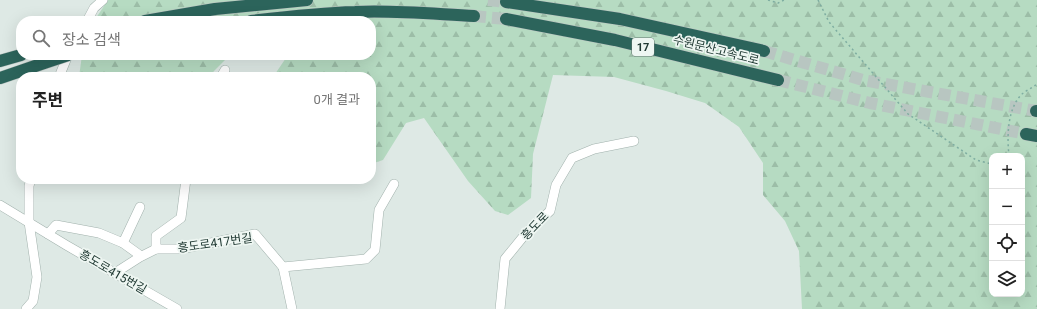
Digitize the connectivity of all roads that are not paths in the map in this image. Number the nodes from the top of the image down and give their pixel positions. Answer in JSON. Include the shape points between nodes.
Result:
{"nodes":[{"id":1,"x":103,"y":0,"type":"edge"},
{"id":2,"x":307,"y":0,"type":"edge"},
{"id":3,"x":506,"y":2,"type":"dead end"},
{"id":4,"x":89,"y":16,"type":"edge"},
{"id":5,"x":174,"y":16,"type":"edge"},
{"id":6,"x":292,"y":16,"type":"edge"},
{"id":7,"x":474,"y":16,"type":"tunnel mouth"},
{"id":8,"x":506,"y":19,"type":"tunnel mouth"},
{"id":9,"x":764,"y":51,"type":"tunnel mouth"},
{"id":10,"x":16,"y":57,"type":"edge"},
{"id":11,"x":53,"y":60,"type":"edge"},
{"id":12,"x":66,"y":60,"type":"edge"},
{"id":13,"x":0,"y":62,"type":"edge"},
{"id":14,"x":18,"y":72,"type":"edge"},
{"id":15,"x":61,"y":72,"type":"edge"},
{"id":16,"x":16,"y":73,"type":"edge"},
{"id":17,"x":0,"y":78,"type":"edge"},
{"id":18,"x":778,"y":80,"type":"tunnel mouth"},
{"id":19,"x":634,"y":141,"type":"dead end"},
{"id":20,"x":30,"y":184,"type":"edge"},
{"id":21,"x":185,"y":184,"type":"edge"},
{"id":22,"x":394,"y":184,"type":"dead end"},
{"id":23,"x":0,"y":205,"type":"edge"},
{"id":24,"x":140,"y":206,"type":"dead end"},
{"id":25,"x":29,"y":222,"type":"junction"},
{"id":26,"x":48,"y":234,"type":"junction"},
{"id":27,"x":123,"y":243,"type":"junction"},
{"id":28,"x":156,"y":249,"type":"junction"},
{"id":29,"x":141,"y":256,"type":"junction"},
{"id":30,"x":283,"y":267,"type":"junction"},
{"id":31,"x":115,"y":273,"type":"junction"},
{"id":32,"x":26,"y":309,"type":"edge"},
{"id":33,"x":177,"y":309,"type":"edge"},
{"id":34,"x":292,"y":309,"type":"edge"},
{"id":35,"x":500,"y":309,"type":"edge"}],
"edges":[{"from":1,"to":4,"type":"street"},
{"from":2,"to":5,"type":"highway","via":[[215,9]]},
{"from":3,"to":9,"type":"highway","name":"수원문산고속도로","number":"17","via":[[620,19]]},
{"from":6,"to":7,"type":"highway","via":[[356,12],[418,12]]},
{"from":8,"to":18,"type":"highway","name":"수원문산고속도로","number":"17","via":[[615,40]]},
{"from":10,"to":13,"type":"highway"},
{"from":11,"to":14,"type":"highway","bridge":true},
{"from":12,"to":15,"type":"street"},
{"from":16,"to":17,"type":"highway","bridge":true},
{"from":19,"to":35,"type":"street","name":"흥도로","via":[[594,149],[572,158],[556,185],[550,211],[527,232],[505,259]]},
{"from":20,"to":25,"type":"street"},
{"from":21,"to":28,"type":"street","via":[[181,218],[156,236]]},
{"from":22,"to":30,"type":"street","via":[[379,210],[375,250],[366,260]]},
{"from":23,"to":25,"type":"street","name":"흥도로415번길"},
{"from":24,"to":27,"type":"street"},
{"from":25,"to":26,"type":"street","name":"흥도로415번길"},
{"from":25,"to":32,"type":"street","via":[[37,277],[33,301]]},
{"from":26,"to":27,"type":"street","name":"흥도로415번길","via":[[56,226],[99,233]]},
{"from":26,"to":31,"type":"street","name":"흥도로415번길"},
{"from":27,"to":29,"type":"street","name":"흥도로415번길"},
{"from":28,"to":29,"type":"street","name":"흥도로417번길"},
{"from":28,"to":30,"type":"street","name":"흥도로417번길","via":[[181,249],[255,234]]},
{"from":29,"to":31,"type":"street","name":"흥도로417번길"},
{"from":30,"to":34,"type":"street","name":"흥도로417번길"},
{"from":31,"to":33,"type":"street","name":"흥도로415번길"}]}
